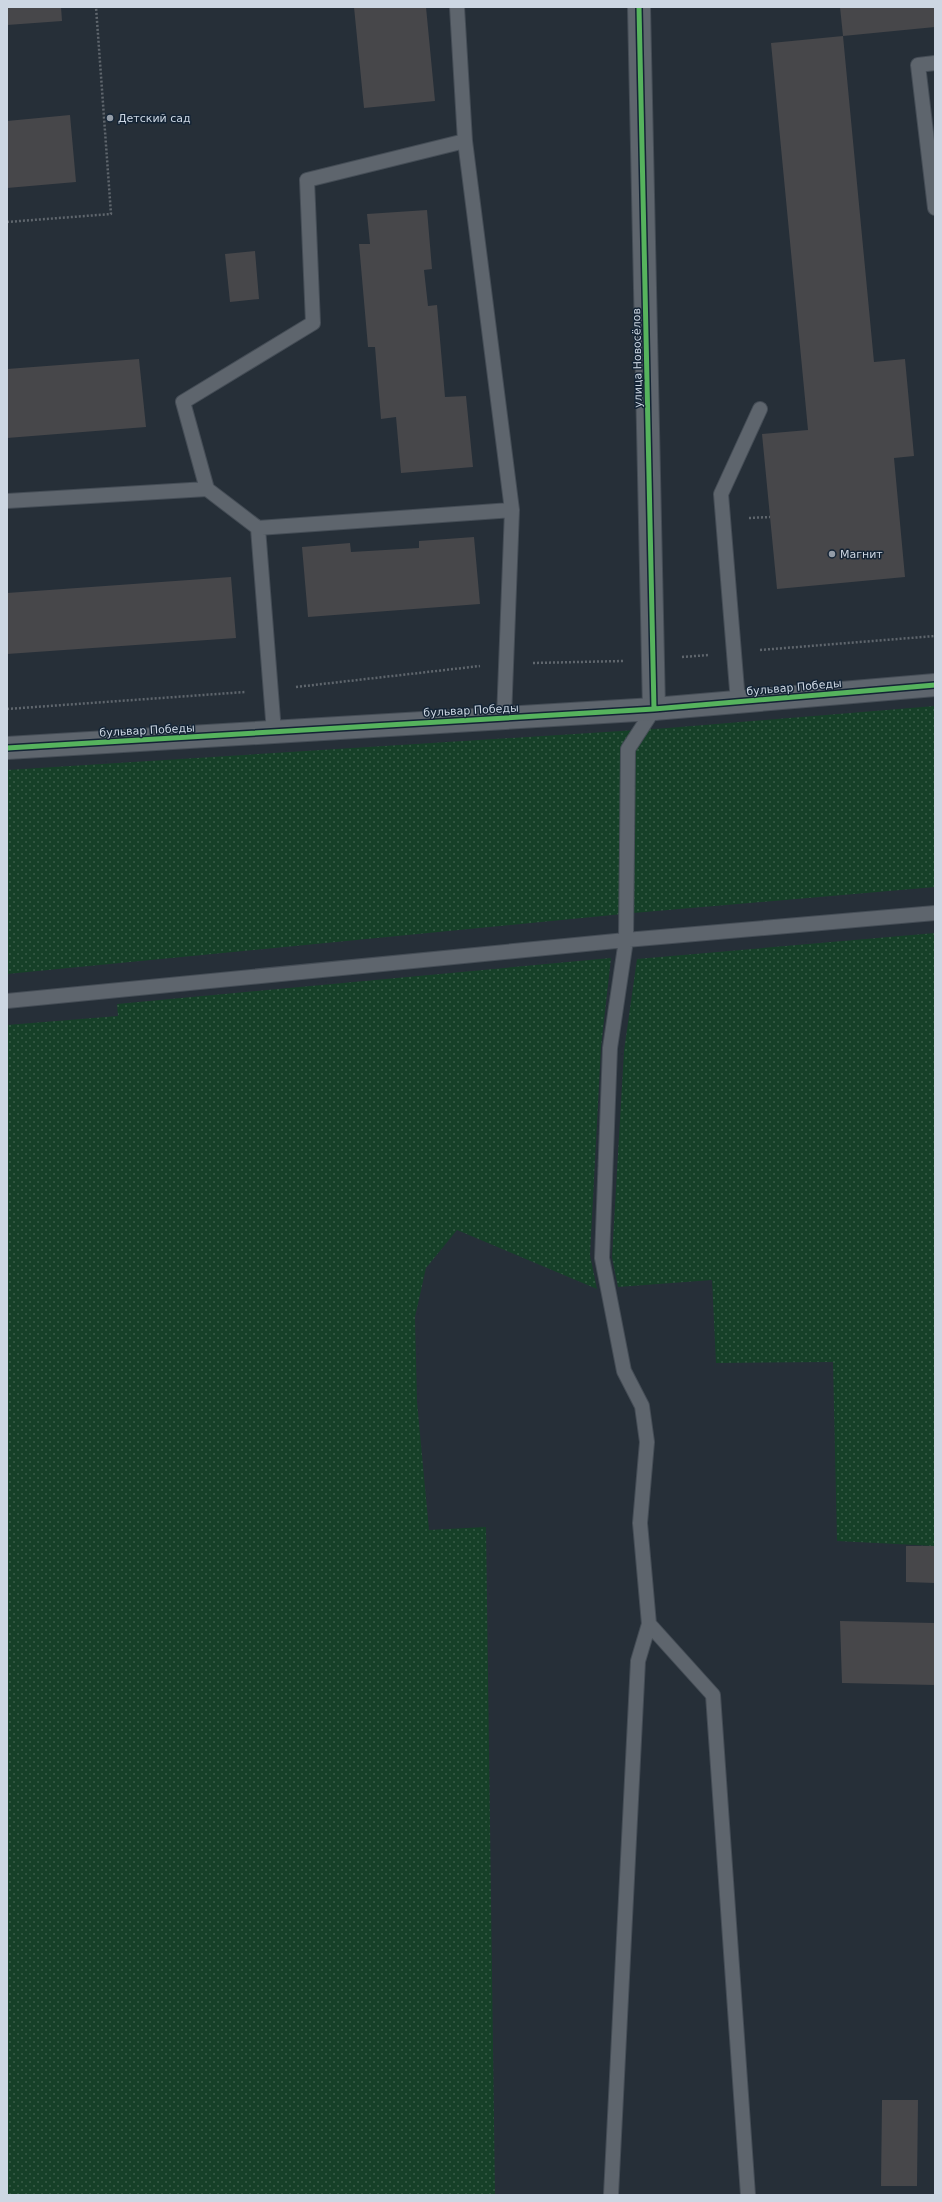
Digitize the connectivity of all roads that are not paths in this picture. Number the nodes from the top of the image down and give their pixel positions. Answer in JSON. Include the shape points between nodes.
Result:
{"nodes":[{"id":1,"x":456,"y":7,"type":"edge"},
{"id":2,"x":640,"y":7,"type":"edge"},
{"id":3,"x":935,"y":63,"type":"edge"},
{"id":4,"x":465,"y":141,"type":"junction"},
{"id":5,"x":935,"y":208,"type":"edge"},
{"id":6,"x":760,"y":409,"type":"dead end"},
{"id":7,"x":207,"y":489,"type":"junction"},
{"id":8,"x":7,"y":501,"type":"edge"},
{"id":9,"x":512,"y":510,"type":"junction"},
{"id":10,"x":258,"y":528,"type":"junction"},
{"id":11,"x":935,"y":685,"type":"edge"},
{"id":12,"x":738,"y":702,"type":"junction"},
{"id":13,"x":654,"y":709,"type":"junction"},
{"id":14,"x":504,"y":718,"type":"junction"},
{"id":15,"x":274,"y":732,"type":"junction"},
{"id":16,"x":7,"y":748,"type":"edge"},
{"id":17,"x":935,"y":913,"type":"edge"},
{"id":18,"x":626,"y":940,"type":"junction"},
{"id":19,"x":7,"y":1001,"type":"edge"},
{"id":20,"x":650,"y":1624,"type":"junction"},
{"id":21,"x":611,"y":2195,"type":"edge"},
{"id":22,"x":748,"y":2195,"type":"edge"}],
"edges":[{"from":1,"to":4,"type":"lane"},
{"from":2,"to":13,"type":"street","name":"улица Новосёлов"},
{"from":3,"to":5,"type":"lane","via":[[918,65]]},
{"from":4,"to":7,"type":"lane","via":[[306,180],[314,323],[183,402]]},
{"from":4,"to":9,"type":"lane"},
{"from":6,"to":12,"type":"lane","via":[[721,494]]},
{"from":7,"to":8,"type":"lane"},
{"from":7,"to":10,"type":"lane"},
{"from":9,"to":10,"type":"lane"},
{"from":9,"to":14,"type":"lane"},
{"from":10,"to":15,"type":"lane"},
{"from":11,"to":12,"type":"street","name":"бульвар Победы"},
{"from":12,"to":13,"type":"street","name":"бульвар Победы"},
{"from":13,"to":14,"type":"street","name":"бульвар Победы"},
{"from":13,"to":18,"type":"lane","via":[[628,749]]},
{"from":14,"to":15,"type":"street","name":"бульвар Победы"},
{"from":15,"to":16,"type":"street","name":"бульвар Победы"},
{"from":17,"to":18,"type":"lane"},
{"from":18,"to":19,"type":"lane"},
{"from":18,"to":20,"type":"lane","via":[[610,1048],[602,1258],[624,1371],[642,1406],[647,1442],[640,1523]]},
{"from":20,"to":21,"type":"lane","via":[[638,1661]]},
{"from":20,"to":22,"type":"lane","via":[[713,1695]]}]}
